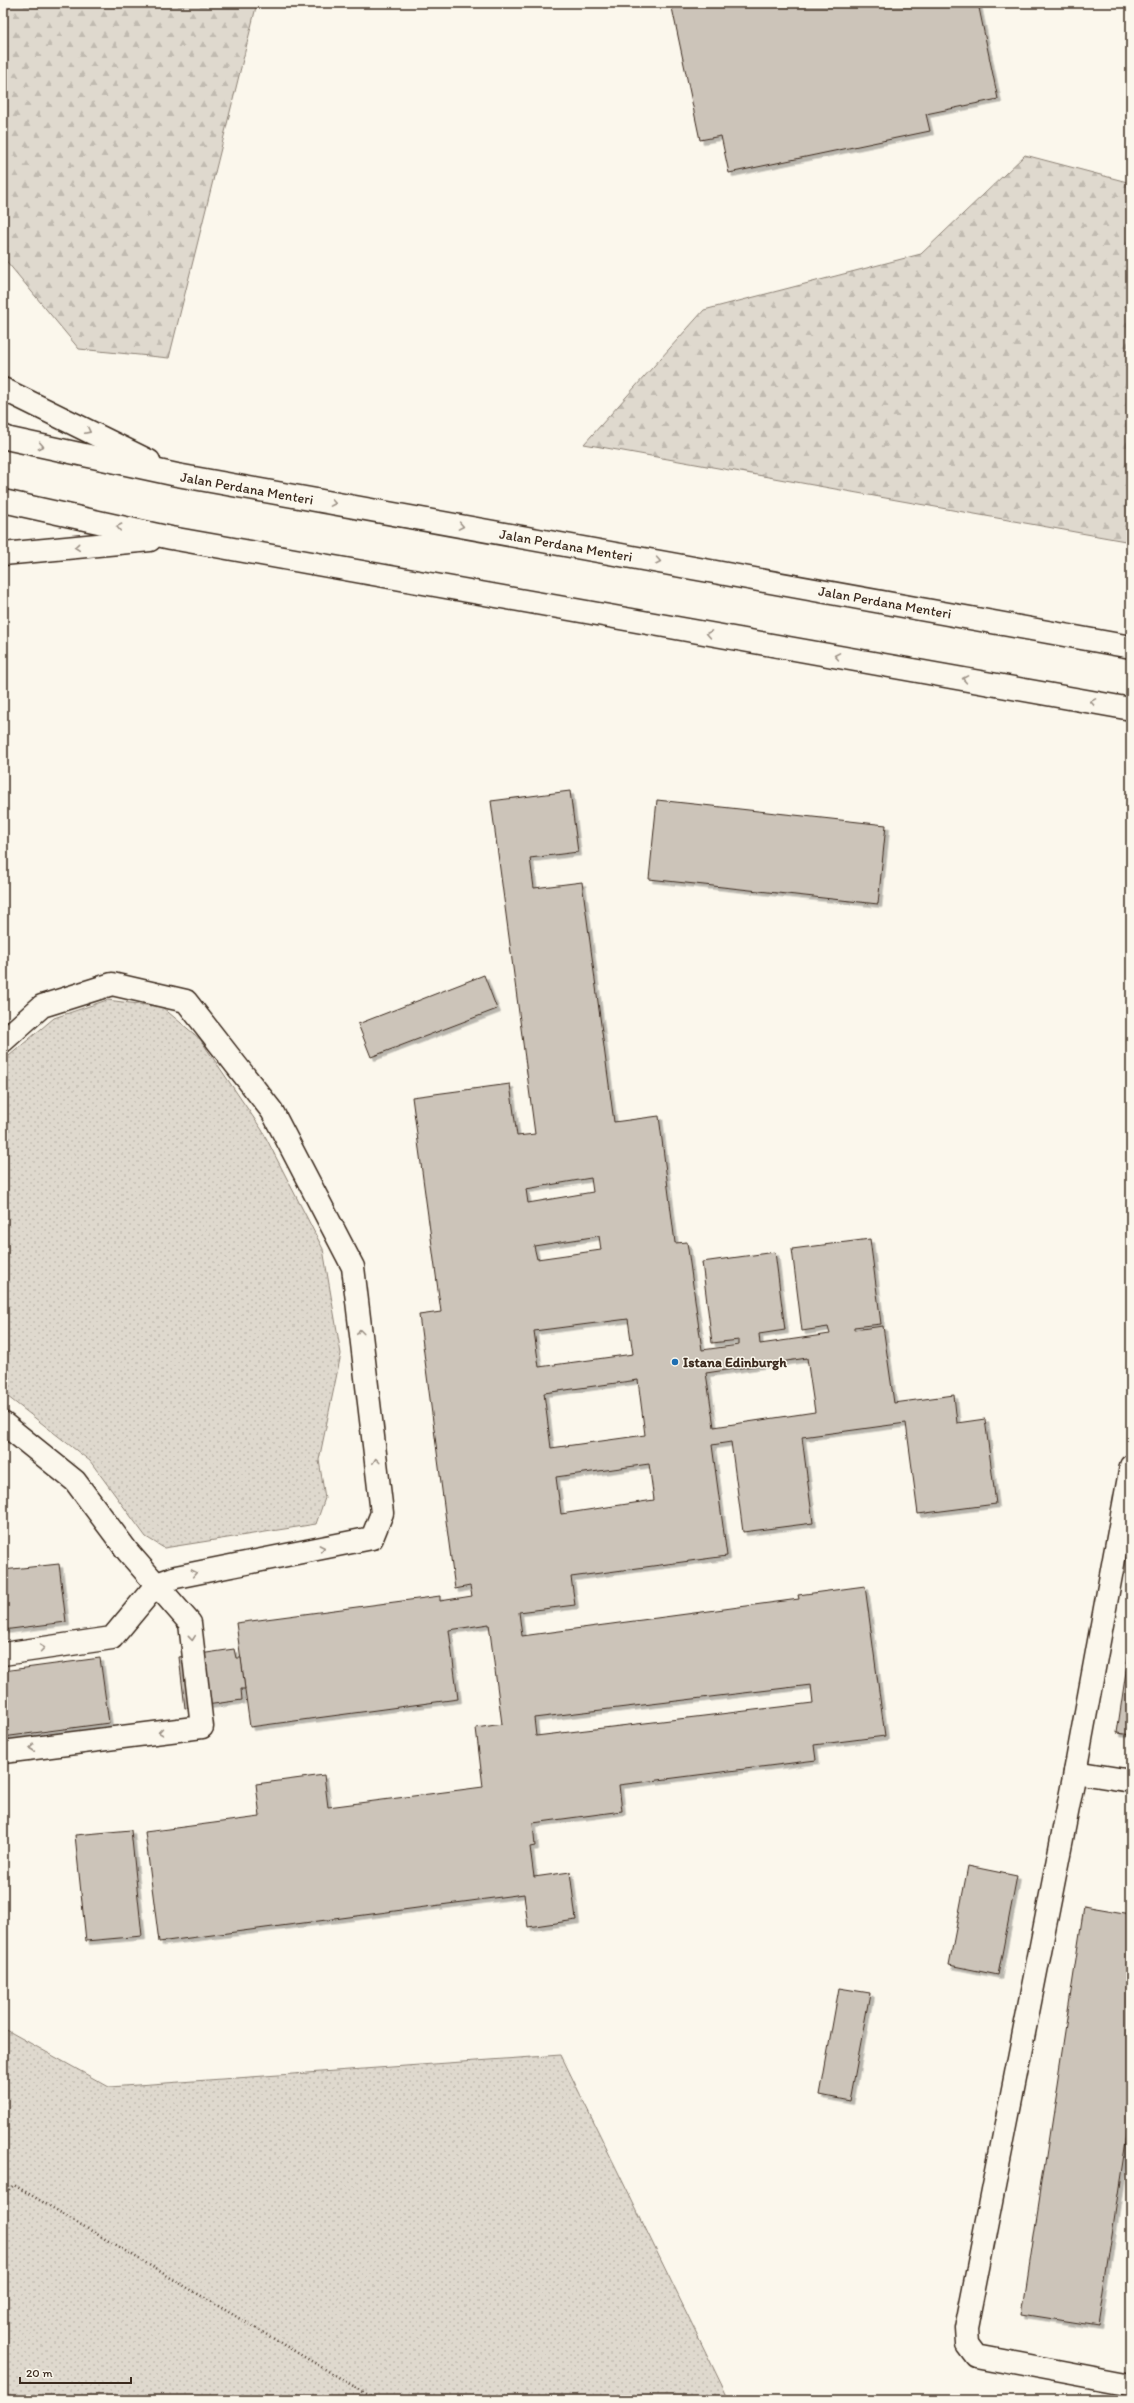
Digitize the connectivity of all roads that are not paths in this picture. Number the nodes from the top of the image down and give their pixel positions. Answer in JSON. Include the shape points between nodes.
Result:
{"nodes":[{"id":1,"x":3,"y":389,"type":"edge"},
{"id":2,"x":3,"y":436,"type":"edge"},
{"id":3,"x":177,"y":475,"type":"junction"},
{"id":4,"x":3,"y":501,"type":"edge"},
{"id":5,"x":171,"y":538,"type":"junction"},
{"id":6,"x":3,"y":554,"type":"edge"},
{"id":7,"x":1131,"y":646,"type":"edge"},
{"id":8,"x":1131,"y":709,"type":"edge"},
{"id":9,"x":3,"y":1040,"type":"edge"},
{"id":10,"x":3,"y":1423,"type":"edge"},
{"id":11,"x":1131,"y":1466,"type":"edge"},
{"id":12,"x":157,"y":1584,"type":"junction"},
{"id":13,"x":3,"y":1654,"type":"edge"},
{"id":14,"x":3,"y":1752,"type":"edge"},
{"id":15,"x":1075,"y":1772,"type":"junction"},
{"id":16,"x":1131,"y":1781,"type":"edge"},
{"id":17,"x":1131,"y":2385,"type":"edge"}],
"edges":[{"from":1,"to":3,"type":"main road","one_way":true},
{"from":2,"to":3,"type":"main road","name":"Jalan Perdana Menteri","one_way":true},
{"from":3,"to":7,"type":"main road","name":"Jalan Perdana Menteri","one_way":true},
{"from":5,"to":4,"type":"main road","one_way":true},
{"from":5,"to":6,"type":"main road","one_way":true},
{"from":8,"to":5,"type":"main road","one_way":true},
{"from":12,"to":9,"type":"main road","one_way":true,"via":[[176,1577],[372,1538],[382,1513],[353,1267],[272,1111],[186,1001],[112,984],[42,1006]]},
{"from":10,"to":12,"type":"main road","via":[[74,1481],[128,1552]]},
{"from":11,"to":15,"type":"main road"},
{"from":13,"to":12,"type":"main road","one_way":true,"via":[[112,1638]]},
{"from":12,"to":14,"type":"main road","one_way":true,"via":[[190,1623],[202,1727]]},
{"from":15,"to":16,"type":"main road"},
{"from":15,"to":17,"type":"main road","via":[[966,2329],[967,2344],[976,2356]]}]}
